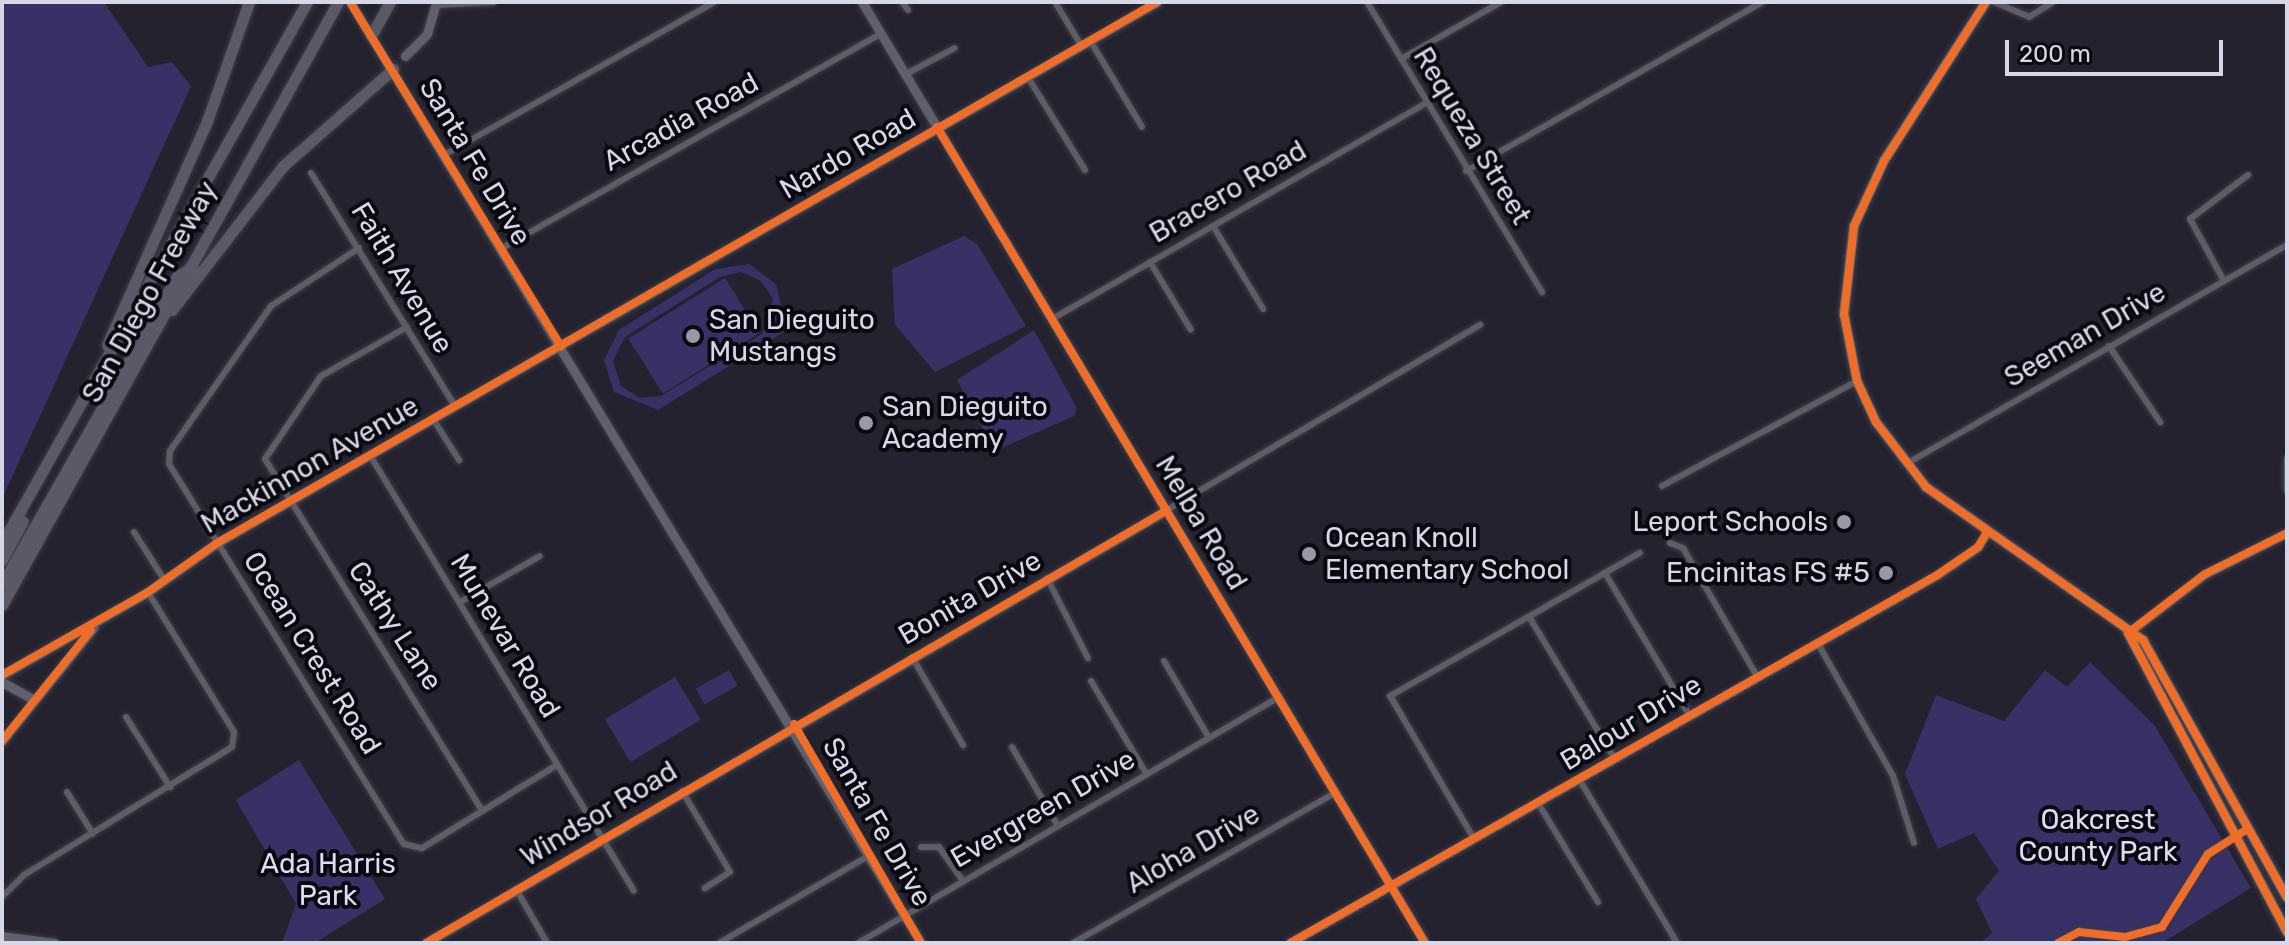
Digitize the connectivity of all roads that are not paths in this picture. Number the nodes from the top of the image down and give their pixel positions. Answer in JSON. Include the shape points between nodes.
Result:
{"nodes":[{"id":1,"x":249,"y":2,"type":"edge"},
{"id":2,"x":307,"y":2,"type":"edge"},
{"id":3,"x":338,"y":2,"type":"edge"},
{"id":4,"x":350,"y":2,"type":"edge"},
{"id":5,"x":390,"y":2,"type":"edge"},
{"id":6,"x":494,"y":2,"type":"edge"},
{"id":7,"x":714,"y":2,"type":"edge"},
{"id":8,"x":862,"y":2,"type":"edge"},
{"id":9,"x":902,"y":2,"type":"edge"},
{"id":10,"x":1055,"y":2,"type":"edge"},
{"id":11,"x":1157,"y":2,"type":"edge"},
{"id":12,"x":1367,"y":2,"type":"edge"},
{"id":13,"x":1501,"y":2,"type":"edge"},
{"id":14,"x":1762,"y":2,"type":"edge"},
{"id":15,"x":1986,"y":2,"type":"edge"},
{"id":16,"x":1994,"y":2,"type":"edge"},
{"id":17,"x":2053,"y":2,"type":"edge"},
{"id":18,"x":436,"y":3,"type":"edge"},
{"id":19,"x":908,"y":10,"type":"dead end"},
{"id":20,"x":881,"y":34,"type":"junction"},
{"id":21,"x":371,"y":36,"type":"junction"},
{"id":22,"x":1087,"y":44,"type":"junction"},
{"id":23,"x":955,"y":48,"type":"dead end"},
{"id":24,"x":405,"y":56,"type":"joint"},
{"id":25,"x":1401,"y":59,"type":"junction"},
{"id":26,"x":393,"y":69,"type":"junction"},
{"id":27,"x":906,"y":74,"type":"junction"},
{"id":28,"x":1029,"y":79,"type":"junction"},
{"id":29,"x":1426,"y":103,"type":"junction"},
{"id":30,"x":937,"y":127,"type":"junction"},
{"id":31,"x":1142,"y":127,"type":"dead end"},
{"id":32,"x":444,"y":155,"type":"junction"},
{"id":33,"x":1085,"y":170,"type":"dead end"},
{"id":34,"x":1466,"y":171,"type":"junction"},
{"id":35,"x":311,"y":173,"type":"dead end"},
{"id":36,"x":2248,"y":175,"type":"dead end"},
{"id":37,"x":1213,"y":226,"type":"junction"},
{"id":38,"x":2287,"y":245,"type":"edge"},
{"id":39,"x":359,"y":248,"type":"junction"},
{"id":40,"x":502,"y":248,"type":"junction"},
{"id":41,"x":165,"y":254,"type":"junction"},
{"id":42,"x":1150,"y":262,"type":"junction"},
{"id":43,"x":193,"y":267,"type":"junction"},
{"id":44,"x":2224,"y":281,"type":"junction"},
{"id":45,"x":1542,"y":292,"type":"dead end"},
{"id":46,"x":1263,"y":309,"type":"dead end"},
{"id":47,"x":168,"y":313,"type":"junction"},
{"id":48,"x":1051,"y":320,"type":"junction"},
{"id":49,"x":1480,"y":325,"type":"dead end"},
{"id":50,"x":407,"y":327,"type":"junction"},
{"id":51,"x":1191,"y":330,"type":"dead end"},
{"id":52,"x":561,"y":346,"type":"junction"},
{"id":53,"x":2109,"y":346,"type":"junction"},
{"id":54,"x":1857,"y":381,"type":"junction"},
{"id":55,"x":455,"y":406,"type":"junction"},
{"id":56,"x":77,"y":412,"type":"junction"},
{"id":57,"x":433,"y":419,"type":"junction"},
{"id":58,"x":2160,"y":422,"type":"dead end"},
{"id":59,"x":371,"y":457,"type":"junction"},
{"id":60,"x":2287,"y":458,"type":"edge"},
{"id":61,"x":459,"y":460,"type":"dead end"},
{"id":62,"x":1906,"y":464,"type":"junction"},
{"id":63,"x":1662,"y":486,"type":"dead end"},
{"id":64,"x":2287,"y":491,"type":"edge"},
{"id":65,"x":292,"y":500,"type":"junction"},
{"id":66,"x":1167,"y":510,"type":"junction"},
{"id":67,"x":134,"y":532,"type":"dead end"},
{"id":68,"x":1987,"y":532,"type":"junction"},
{"id":69,"x":2287,"y":533,"type":"edge"},
{"id":70,"x":2,"y":543,"type":"edge"},
{"id":71,"x":217,"y":543,"type":"junction"},
{"id":72,"x":1670,"y":543,"type":"dead end"},
{"id":73,"x":1640,"y":553,"type":"dead end"},
{"id":74,"x":540,"y":556,"type":"dead end"},
{"id":75,"x":2,"y":560,"type":"edge"},
{"id":76,"x":1605,"y":573,"type":"junction"},
{"id":77,"x":1047,"y":578,"type":"junction"},
{"id":78,"x":165,"y":581,"type":"junction"},
{"id":79,"x":2,"y":584,"type":"edge"},
{"id":80,"x":148,"y":592,"type":"junction"},
{"id":81,"x":460,"y":602,"type":"junction"},
{"id":82,"x":2,"y":605,"type":"edge"},
{"id":83,"x":1530,"y":618,"type":"junction"},
{"id":84,"x":99,"y":621,"type":"junction"},
{"id":85,"x":2128,"y":633,"type":"junction"},
{"id":86,"x":1817,"y":641,"type":"junction"},
{"id":87,"x":912,"y":657,"type":"junction"},
{"id":88,"x":1088,"y":658,"type":"dead end"},
{"id":89,"x":1164,"y":661,"type":"dead end"},
{"id":90,"x":2,"y":675,"type":"edge"},
{"id":91,"x":1757,"y":676,"type":"junction"},
{"id":92,"x":1091,"y":681,"type":"dead end"},
{"id":93,"x":2,"y":682,"type":"edge"},
{"id":94,"x":1279,"y":697,"type":"junction"},
{"id":95,"x":31,"y":698,"type":"junction"},
{"id":96,"x":1688,"y":713,"type":"junction"},
{"id":97,"x":126,"y":717,"type":"dead end"},
{"id":98,"x":794,"y":724,"type":"junction"},
{"id":99,"x":1209,"y":738,"type":"junction"},
{"id":100,"x":2,"y":741,"type":"edge"},
{"id":101,"x":963,"y":745,"type":"dead end"},
{"id":102,"x":1012,"y":747,"type":"dead end"},
{"id":103,"x":1613,"y":756,"type":"junction"},
{"id":104,"x":557,"y":765,"type":"junction"},
{"id":105,"x":1147,"y":775,"type":"junction"},
{"id":106,"x":1579,"y":779,"type":"junction"},
{"id":107,"x":170,"y":787,"type":"junction"},
{"id":108,"x":682,"y":790,"type":"junction"},
{"id":109,"x":67,"y":792,"type":"dead end"},
{"id":110,"x":1335,"y":793,"type":"junction"},
{"id":111,"x":1538,"y":803,"type":"junction"},
{"id":112,"x":482,"y":810,"type":"junction"},
{"id":113,"x":1058,"y":826,"type":"junction"},
{"id":114,"x":2250,"y":828,"type":"junction"},
{"id":115,"x":93,"y":834,"type":"junction"},
{"id":116,"x":2236,"y":836,"type":"junction"},
{"id":117,"x":602,"y":837,"type":"junction"},
{"id":118,"x":1474,"y":839,"type":"junction"},
{"id":119,"x":1914,"y":843,"type":"dead end"},
{"id":120,"x":921,"y":847,"type":"dead end"},
{"id":121,"x":870,"y":855,"type":"junction"},
{"id":122,"x":963,"y":881,"type":"junction"},
{"id":123,"x":1391,"y":885,"type":"junction"},
{"id":124,"x":705,"y":888,"type":"dead end"},
{"id":125,"x":516,"y":889,"type":"junction"},
{"id":126,"x":634,"y":891,"type":"dead end"},
{"id":127,"x":2,"y":897,"type":"edge"},
{"id":128,"x":2287,"y":898,"type":"edge"},
{"id":129,"x":1598,"y":902,"type":"dead end"},
{"id":130,"x":905,"y":915,"type":"junction"},
{"id":131,"x":2287,"y":932,"type":"edge"},
{"id":132,"x":2,"y":936,"type":"edge"},
{"id":133,"x":429,"y":942,"type":"edge"},
{"id":134,"x":55,"y":943,"type":"edge"},
{"id":135,"x":547,"y":943,"type":"edge"},
{"id":136,"x":719,"y":943,"type":"edge"},
{"id":137,"x":858,"y":943,"type":"edge"},
{"id":138,"x":921,"y":943,"type":"edge"},
{"id":139,"x":1073,"y":943,"type":"edge"},
{"id":140,"x":1290,"y":943,"type":"edge"},
{"id":141,"x":1425,"y":943,"type":"edge"},
{"id":142,"x":1677,"y":943,"type":"edge"},
{"id":143,"x":2058,"y":943,"type":"edge"}],
"edges":[{"from":1,"to":56,"type":"highway","via":[[206,124]]},
{"from":2,"to":41,"type":"highway","name":"San Diego Freeway"},
{"from":3,"to":43,"type":"highway","name":"San Diego Freeway"},
{"from":4,"to":21,"type":"street","name":"Santa Fe Drive"},
{"from":5,"to":21,"type":"highway"},
{"from":6,"to":18,"type":"street"},
{"from":7,"to":32,"type":"street"},
{"from":8,"to":20,"type":"street","name":"Melba Road"},
{"from":9,"to":19,"type":"street"},
{"from":10,"to":22,"type":"street"},
{"from":11,"to":22,"type":"street","name":"Nardo Road"},
{"from":12,"to":25,"type":"street","name":"Requeza Street"},
{"from":13,"to":25,"type":"street"},
{"from":14,"to":34,"type":"street"},
{"from":15,"to":54,"type":"main road","via":[[1884,161],[1854,226],[1844,314]]},
{"from":16,"to":17,"type":"street","via":[[2029,17]]},
{"from":18,"to":24,"type":"street","via":[[427,34]]},
{"from":20,"to":27,"type":"street","name":"Melba Road"},
{"from":20,"to":40,"type":"street","name":"Arcadia Road"},
{"from":21,"to":26,"type":"street","name":"Santa Fe Drive"},
{"from":22,"to":28,"type":"street","name":"Nardo Road"},
{"from":22,"to":31,"type":"street"},
{"from":23,"to":27,"type":"street"},
{"from":24,"to":26,"type":"street"},
{"from":25,"to":29,"type":"street","name":"Requeza Street"},
{"from":26,"to":32,"type":"street","name":"Santa Fe Drive"},
{"from":26,"to":47,"type":"highway","via":[[283,166],[189,296]]},
{"from":27,"to":30,"type":"street","name":"Melba Road"},
{"from":28,"to":30,"type":"street","name":"Nardo Road"},
{"from":28,"to":33,"type":"street"},
{"from":29,"to":34,"type":"street","name":"Requeza Street"},
{"from":29,"to":37,"type":"street","name":"Bracero Road"},
{"from":30,"to":48,"type":"street","name":"Melba Road"},
{"from":30,"to":52,"type":"street","name":"Nardo Road"},
{"from":32,"to":40,"type":"street","name":"Santa Fe Drive"},
{"from":34,"to":45,"type":"street","name":"Requeza Street"},
{"from":35,"to":39,"type":"street","name":"Faith Avenue"},
{"from":36,"to":44,"type":"street","via":[[2190,219]]},
{"from":37,"to":42,"type":"street","name":"Bracero Road"},
{"from":37,"to":46,"type":"street"},
{"from":38,"to":44,"type":"street","name":"Seeman Drive"},
{"from":39,"to":50,"type":"street","name":"Faith Avenue"},
{"from":39,"to":71,"type":"street","name":"Ocean Crest Road","via":[[271,306],[170,451],[172,468]]},
{"from":40,"to":52,"type":"street","name":"Santa Fe Drive"},
{"from":41,"to":56,"type":"highway","name":"San Diego Freeway"},
{"from":41,"to":75,"type":"highway","via":[[164,270]]},
{"from":42,"to":48,"type":"street","name":"Bracero Road"},
{"from":42,"to":51,"type":"street"},
{"from":43,"to":47,"type":"highway","name":"San Diego Freeway"},
{"from":43,"to":79,"type":"highway","via":[[177,276]]},
{"from":44,"to":53,"type":"street","name":"Seeman Drive"},
{"from":47,"to":82,"type":"highway","name":"San Diego Freeway"},
{"from":48,"to":66,"type":"street","name":"Melba Road"},
{"from":49,"to":66,"type":"street","name":"Bonita Drive"},
{"from":50,"to":55,"type":"street","name":"Faith Avenue"},
{"from":50,"to":65,"type":"street","name":"Cathy Lane","via":[[321,376],[266,451],[269,467]]},
{"from":52,"to":55,"type":"street","name":"Mackinnon Avenue"},
{"from":52,"to":98,"type":"street","name":"Santa Fe Drive"},
{"from":53,"to":58,"type":"street"},
{"from":53,"to":62,"type":"street","name":"Seeman Drive"},
{"from":54,"to":62,"type":"main road"},
{"from":54,"to":63,"type":"street"},
{"from":55,"to":57,"type":"street","name":"Mackinnon Avenue"},
{"from":56,"to":70,"type":"highway","name":"San Diego Freeway"},
{"from":57,"to":59,"type":"street","name":"Mackinnon Avenue"},
{"from":57,"to":61,"type":"street"},
{"from":59,"to":65,"type":"street","name":"Mackinnon Avenue"},
{"from":59,"to":81,"type":"street","name":"Munevar Road"},
{"from":60,"to":64,"type":"street"},
{"from":62,"to":68,"type":"main road"},
{"from":65,"to":71,"type":"street","name":"Mackinnon Avenue"},
{"from":65,"to":112,"type":"street","name":"Cathy Lane"},
{"from":66,"to":77,"type":"street","name":"Bonita Drive"},
{"from":66,"to":94,"type":"street","name":"Melba Road"},
{"from":67,"to":78,"type":"street"},
{"from":68,"to":85,"type":"main road","via":[[2083,591]]},
{"from":68,"to":86,"type":"street","name":"Balour Drive","via":[[1937,575]]},
{"from":69,"to":85,"type":"street","via":[[2205,574]]},
{"from":71,"to":78,"type":"street","name":"Mackinnon Avenue"},
{"from":71,"to":112,"type":"street","name":"Ocean Crest Road","via":[[400,842],[422,848]]},
{"from":72,"to":91,"type":"street","via":[[1683,548]]},
{"from":73,"to":76,"type":"street"},
{"from":74,"to":81,"type":"street"},
{"from":76,"to":83,"type":"street"},
{"from":76,"to":96,"type":"street"},
{"from":77,"to":87,"type":"street","name":"Bonita Drive"},
{"from":77,"to":88,"type":"street","name":"Bonita Drive"},
{"from":78,"to":80,"type":"street","name":"Mackinnon Avenue"},
{"from":80,"to":84,"type":"street","name":"Mackinnon Avenue"},
{"from":80,"to":107,"type":"street","via":[[235,737]]},
{"from":81,"to":104,"type":"street","name":"Munevar Road"},
{"from":83,"to":103,"type":"street"},
{"from":83,"to":118,"type":"street","via":[[1390,696]]},
{"from":84,"to":90,"type":"street","name":"Mackinnon Avenue"},
{"from":84,"to":95,"type":"street"},
{"from":85,"to":114,"type":"main road","via":[[2155,654]]},
{"from":85,"to":116,"type":"main road"},
{"from":86,"to":91,"type":"street","name":"Balour Drive"},
{"from":86,"to":119,"type":"street","via":[[1893,776]]},
{"from":87,"to":98,"type":"street","name":"Bonita Drive"},
{"from":87,"to":101,"type":"street","name":"Bonita Drive"},
{"from":89,"to":99,"type":"street"},
{"from":91,"to":96,"type":"street","name":"Balour Drive"},
{"from":92,"to":105,"type":"street"},
{"from":93,"to":95,"type":"street"},
{"from":94,"to":99,"type":"street","name":"Evergreen Drive"},
{"from":94,"to":110,"type":"street","name":"Melba Road"},
{"from":95,"to":100,"type":"street"},
{"from":96,"to":103,"type":"street","name":"Balour Drive"},
{"from":97,"to":107,"type":"street"},
{"from":98,"to":108,"type":"street","name":"Windsor Road"},
{"from":98,"to":121,"type":"street","name":"Santa Fe Drive"},
{"from":99,"to":105,"type":"street","name":"Evergreen Drive"},
{"from":102,"to":113,"type":"street"},
{"from":103,"to":106,"type":"street","name":"Balour Drive"},
{"from":104,"to":112,"type":"street"},
{"from":104,"to":117,"type":"street","name":"Munevar Road"},
{"from":105,"to":113,"type":"street","name":"Evergreen Drive"},
{"from":106,"to":111,"type":"street","name":"Balour Drive"},
{"from":106,"to":142,"type":"street"},
{"from":107,"to":115,"type":"street"},
{"from":108,"to":117,"type":"street","name":"Windsor Road"},
{"from":108,"to":124,"type":"street","via":[[730,872]]},
{"from":109,"to":115,"type":"street"},
{"from":110,"to":123,"type":"street","name":"Melba Road"},
{"from":110,"to":139,"type":"street","name":"Aloha Drive"},
{"from":111,"to":118,"type":"street","name":"Balour Drive"},
{"from":111,"to":129,"type":"street"},
{"from":113,"to":122,"type":"street","name":"Evergreen Drive"},
{"from":114,"to":116,"type":"street"},
{"from":114,"to":128,"type":"main road"},
{"from":115,"to":127,"type":"street"},
{"from":116,"to":131,"type":"main road"},
{"from":116,"to":143,"type":"street","via":[[2208,854],[2162,927],[2125,937],[2079,932]]},
{"from":117,"to":125,"type":"street","name":"Windsor Road"},
{"from":117,"to":126,"type":"street","name":"Munevar Road"},
{"from":118,"to":123,"type":"street","name":"Balour Drive"},
{"from":120,"to":122,"type":"street","via":[[939,847]]},
{"from":121,"to":130,"type":"street","name":"Santa Fe Drive"},
{"from":121,"to":136,"type":"street"},
{"from":122,"to":130,"type":"street","name":"Evergreen Drive"},
{"from":123,"to":140,"type":"street","name":"Balour Drive"},
{"from":123,"to":141,"type":"street","name":"Melba Road"},
{"from":125,"to":133,"type":"street","name":"Windsor Road"},
{"from":125,"to":135,"type":"street"},
{"from":130,"to":137,"type":"street","name":"Evergreen Drive"},
{"from":130,"to":138,"type":"street","name":"Santa Fe Drive"},
{"from":132,"to":134,"type":"street"}]}
